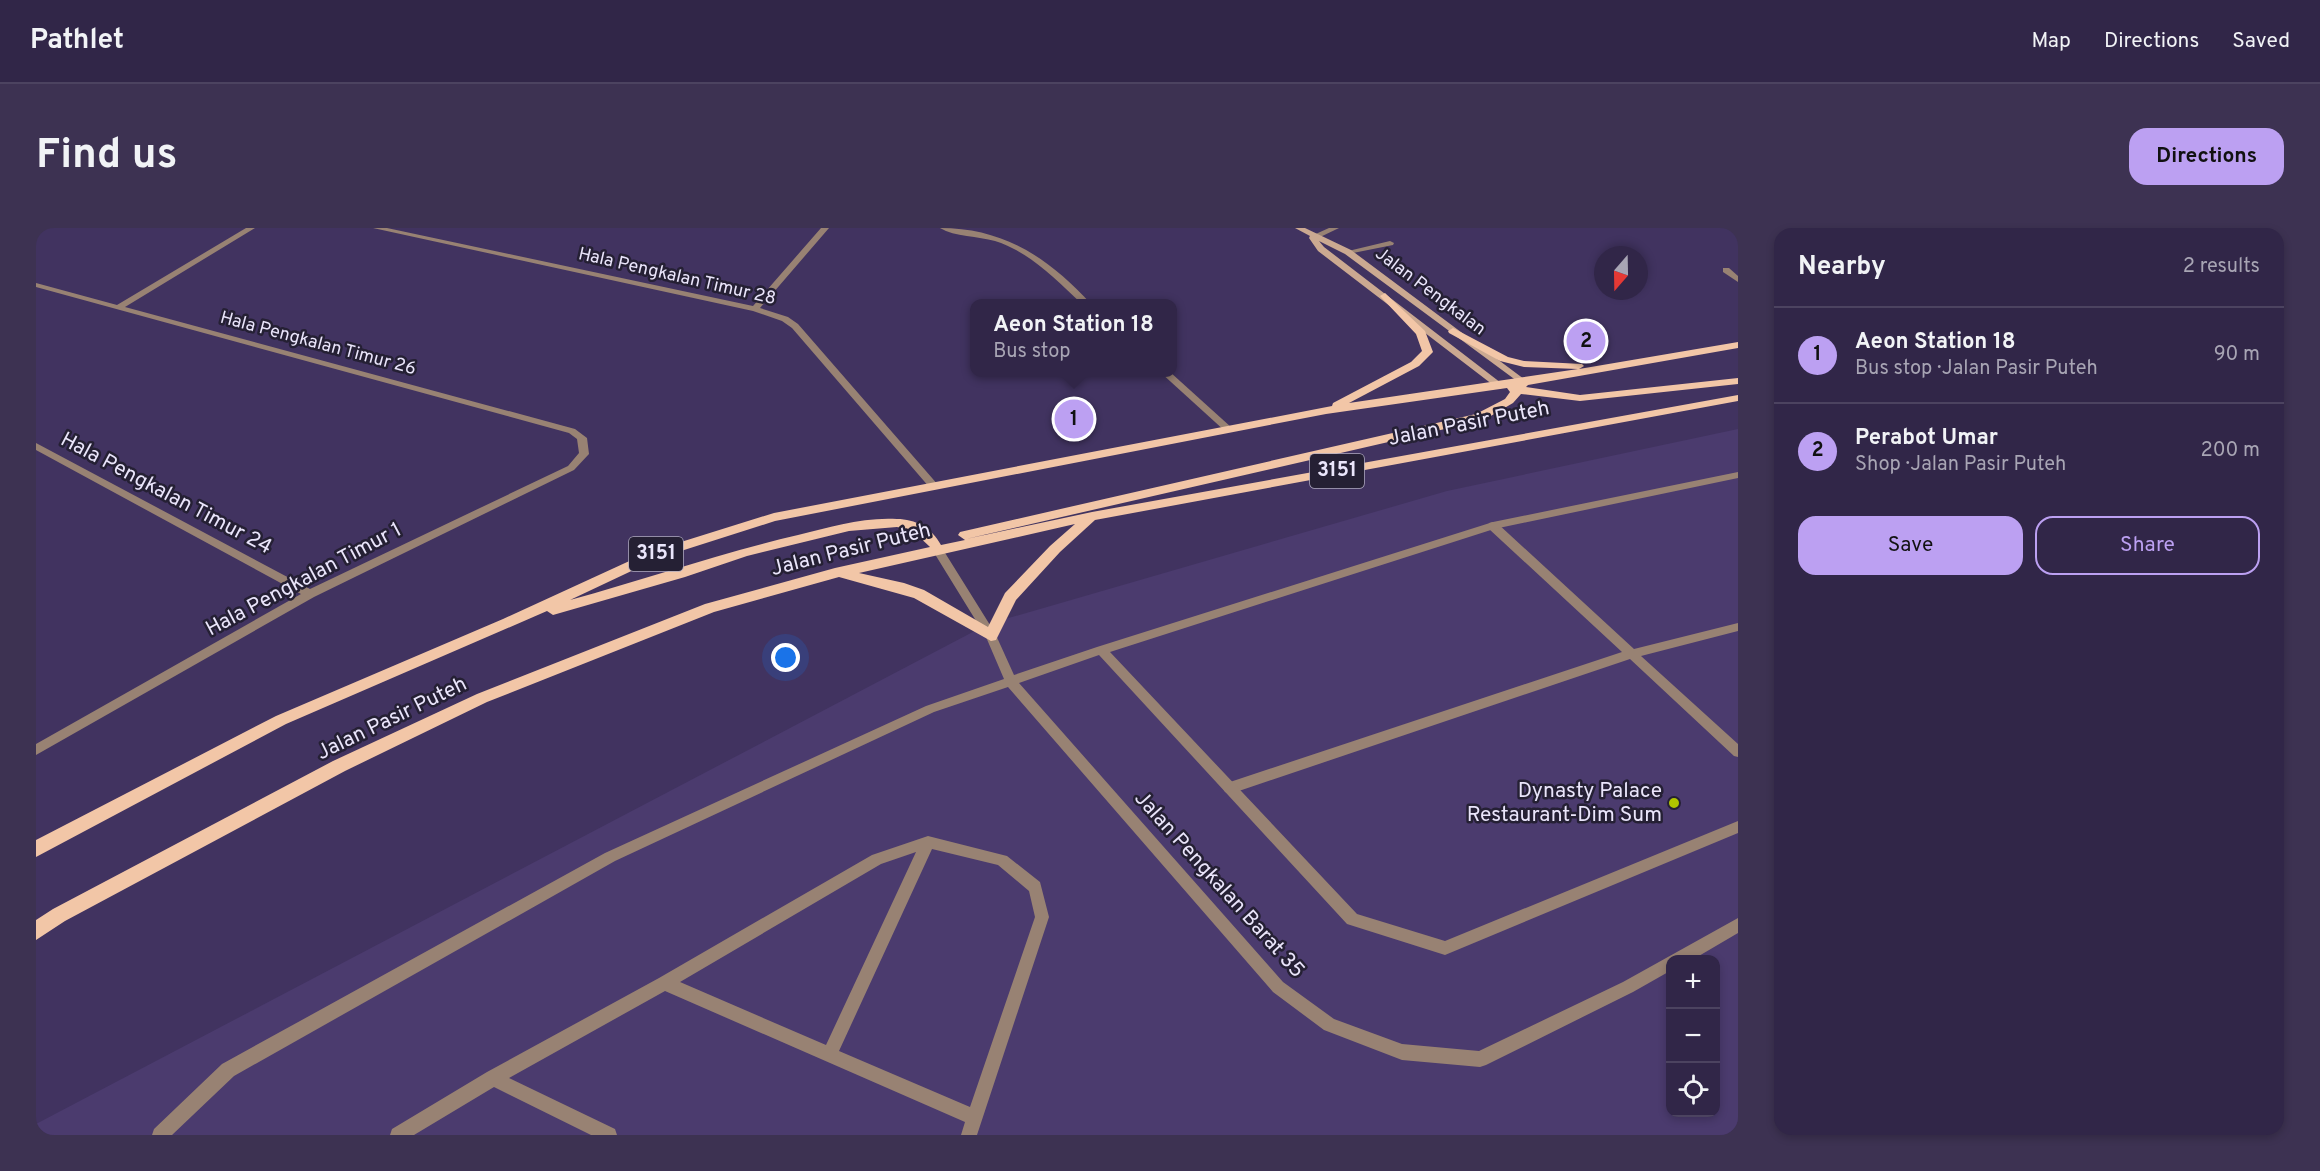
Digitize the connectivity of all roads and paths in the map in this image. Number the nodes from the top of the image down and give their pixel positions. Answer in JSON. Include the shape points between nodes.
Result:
{"nodes":[{"id":1,"x":251,"y":228,"type":"edge"},
{"id":2,"x":377,"y":228,"type":"edge"},
{"id":3,"x":825,"y":228,"type":"edge"},
{"id":4,"x":944,"y":228,"type":"edge"},
{"id":5,"x":1299,"y":228,"type":"edge"},
{"id":6,"x":1335,"y":228,"type":"edge"},
{"id":7,"x":1313,"y":237,"type":"junction"},
{"id":8,"x":1390,"y":243,"type":"dead end"},
{"id":9,"x":1348,"y":252,"type":"junction"},
{"id":10,"x":1726,"y":270,"type":"dead end"},
{"id":11,"x":1738,"y":280,"type":"edge"},
{"id":12,"x":36,"y":285,"type":"edge"},
{"id":13,"x":1385,"y":296,"type":"junction"},
{"id":14,"x":1082,"y":299,"type":"edge"},
{"id":15,"x":119,"y":307,"type":"junction"},
{"id":16,"x":755,"y":309,"type":"junction"},
{"id":17,"x":1454,"y":331,"type":"junction"},
{"id":18,"x":1738,"y":345,"type":"edge"},
{"id":19,"x":1610,"y":368,"type":"junction"},
{"id":20,"x":1170,"y":377,"type":"edge"},
{"id":21,"x":1738,"y":381,"type":"edge"},
{"id":22,"x":1500,"y":386,"type":"junction"},
{"id":23,"x":1521,"y":386,"type":"junction"},
{"id":24,"x":1738,"y":398,"type":"edge"},
{"id":25,"x":1326,"y":410,"type":"junction"},
{"id":26,"x":1229,"y":430,"type":"junction"},
{"id":27,"x":584,"y":444,"type":"joint"},
{"id":28,"x":36,"y":446,"type":"edge"},
{"id":29,"x":1738,"y":475,"type":"edge"},
{"id":30,"x":934,"y":486,"type":"junction"},
{"id":31,"x":1092,"y":516,"type":"junction"},
{"id":32,"x":1493,"y":526,"type":"junction"},
{"id":33,"x":936,"y":547,"type":"junction"},
{"id":34,"x":835,"y":573,"type":"junction"},
{"id":35,"x":310,"y":594,"type":"junction"},
{"id":36,"x":508,"y":623,"type":"junction"},
{"id":37,"x":1738,"y":627,"type":"edge"},
{"id":38,"x":991,"y":636,"type":"junction"},
{"id":39,"x":1101,"y":650,"type":"junction"},
{"id":40,"x":1631,"y":654,"type":"junction"},
{"id":41,"x":1011,"y":682,"type":"junction"},
{"id":42,"x":36,"y":750,"type":"edge"},
{"id":43,"x":1738,"y":752,"type":"edge"},
{"id":44,"x":1230,"y":788,"type":"junction"},
{"id":45,"x":1738,"y":827,"type":"edge"},
{"id":46,"x":928,"y":842,"type":"junction"},
{"id":47,"x":36,"y":849,"type":"edge"},
{"id":48,"x":1738,"y":925,"type":"edge"},
{"id":49,"x":36,"y":931,"type":"edge"},
{"id":50,"x":1686,"y":955,"type":"edge"},
{"id":51,"x":1666,"y":966,"type":"edge"},
{"id":52,"x":664,"y":983,"type":"junction"},
{"id":53,"x":829,"y":1055,"type":"junction"},
{"id":54,"x":493,"y":1078,"type":"junction"},
{"id":55,"x":974,"y":1117,"type":"junction"},
{"id":56,"x":160,"y":1135,"type":"edge"},
{"id":57,"x":398,"y":1135,"type":"edge"},
{"id":58,"x":609,"y":1135,"type":"edge"},
{"id":59,"x":969,"y":1135,"type":"edge"}],
"edges":[{"from":1,"to":15,"type":"street"},
{"from":2,"to":16,"type":"street","name":"Hala Pengkalan Timur 28"},
{"from":3,"to":16,"type":"street"},
{"from":4,"to":14,"type":"street","via":[[1017,247]]},
{"from":5,"to":7,"type":"street","name":"Jalan Pengkalan"},
{"from":6,"to":7,"type":"street"},
{"from":7,"to":9,"type":"street","name":"Jalan Pengkalan"},
{"from":7,"to":13,"type":"street","name":"Jalan Pengkalan","via":[[1322,249]]},
{"from":8,"to":9,"type":"street"},
{"from":9,"to":17,"type":"street","name":"Jalan Pengkalan"},
{"from":10,"to":11,"type":"street"},
{"from":12,"to":15,"type":"street","name":"Hala Pengkalan Timur 26"},
{"from":13,"to":22,"type":"street","name":"Jalan Pengkalan"},
{"from":13,"to":25,"type":"main road","via":[[1421,333],[1428,352],[1414,364]]},
{"from":15,"to":27,"type":"street","name":"Hala Pengkalan Timur 26","via":[[572,431]]},
{"from":16,"to":30,"type":"street","name":"Hala Pengkalan Timur 28","via":[[795,326]]},
{"from":17,"to":19,"type":"main road","via":[[1504,359],[1524,364]]},
{"from":17,"to":23,"type":"street","name":"Jalan Pengkalan"},
{"from":18,"to":19,"type":"main road","name":"Jalan Pasir Puteh"},
{"from":19,"to":23,"type":"main road","name":"Jalan Pasir Puteh"},
{"from":20,"to":26,"type":"street"},
{"from":21,"to":23,"type":"main road","via":[[1580,398]]},
{"from":22,"to":23,"type":"main road"},
{"from":22,"to":25,"type":"main road","name":"Jalan Pasir Puteh","number":"3151"},
{"from":23,"to":33,"type":"main road","via":[[1509,401],[1480,417]]},
{"from":24,"to":31,"type":"main road","name":"Jalan Pasir Puteh","number":"3151"},
{"from":25,"to":26,"type":"main road","name":"Jalan Pasir Puteh","number":"3151"},
{"from":26,"to":30,"type":"main road","name":"Jalan Pasir Puteh","number":"3151"},
{"from":27,"to":35,"type":"street","name":"Hala Pengkalan Timur 1","via":[[584,454],[571,468]]},
{"from":28,"to":35,"type":"street","name":"Hala Pengkalan Timur 24"},
{"from":29,"to":32,"type":"street"},
{"from":30,"to":36,"type":"main road","name":"Jalan Pasir Puteh","number":"3151","via":[[774,517],[654,555]]},
{"from":31,"to":33,"type":"main road","name":"Jalan Pasir Puteh","number":"3151"},
{"from":31,"to":38,"type":"main road","via":[[1010,597]]},
{"from":32,"to":39,"type":"street"},
{"from":32,"to":40,"type":"street"},
{"from":33,"to":34,"type":"main road","name":"Jalan Pasir Puteh","number":"3151"},
{"from":33,"to":36,"type":"main road","via":[[917,527],[897,523],[849,527],[745,552]]},
{"from":33,"to":38,"type":"street","name":"Jalan Pengkalan Barat 35"},
{"from":34,"to":38,"type":"main road","via":[[903,588]]},
{"from":34,"to":49,"type":"main road","name":"Jalan Pasir Puteh","number":"3151","via":[[710,609],[482,698],[339,766],[59,915]]},
{"from":35,"to":42,"type":"street","name":"Hala Pengkalan Timur 1"},
{"from":36,"to":47,"type":"main road","name":"Jalan Pasir Puteh","number":"3151","via":[[281,720]]},
{"from":37,"to":40,"type":"street"},
{"from":38,"to":41,"type":"street","name":"Jalan Pengkalan Barat 35"},
{"from":39,"to":41,"type":"street"},
{"from":39,"to":44,"type":"street"},
{"from":40,"to":43,"type":"street"},
{"from":40,"to":44,"type":"street"},
{"from":41,"to":51,"type":"street","name":"Jalan Pengkalan Barat 35","via":[[1278,987],[1329,1024],[1402,1052],[1480,1059]]},
{"from":41,"to":56,"type":"street","via":[[930,709],[610,857],[228,1070]]},
{"from":44,"to":45,"type":"street","via":[[1352,919],[1446,948]]},
{"from":46,"to":52,"type":"street","via":[[877,859]]},
{"from":46,"to":53,"type":"street"},
{"from":46,"to":55,"type":"street","via":[[1002,860],[1035,887],[1042,917]]},
{"from":48,"to":50,"type":"street"},
{"from":52,"to":53,"type":"street"},
{"from":52,"to":54,"type":"street"},
{"from":53,"to":55,"type":"street"},
{"from":54,"to":57,"type":"street"},
{"from":54,"to":58,"type":"street"},
{"from":55,"to":59,"type":"street"}]}
